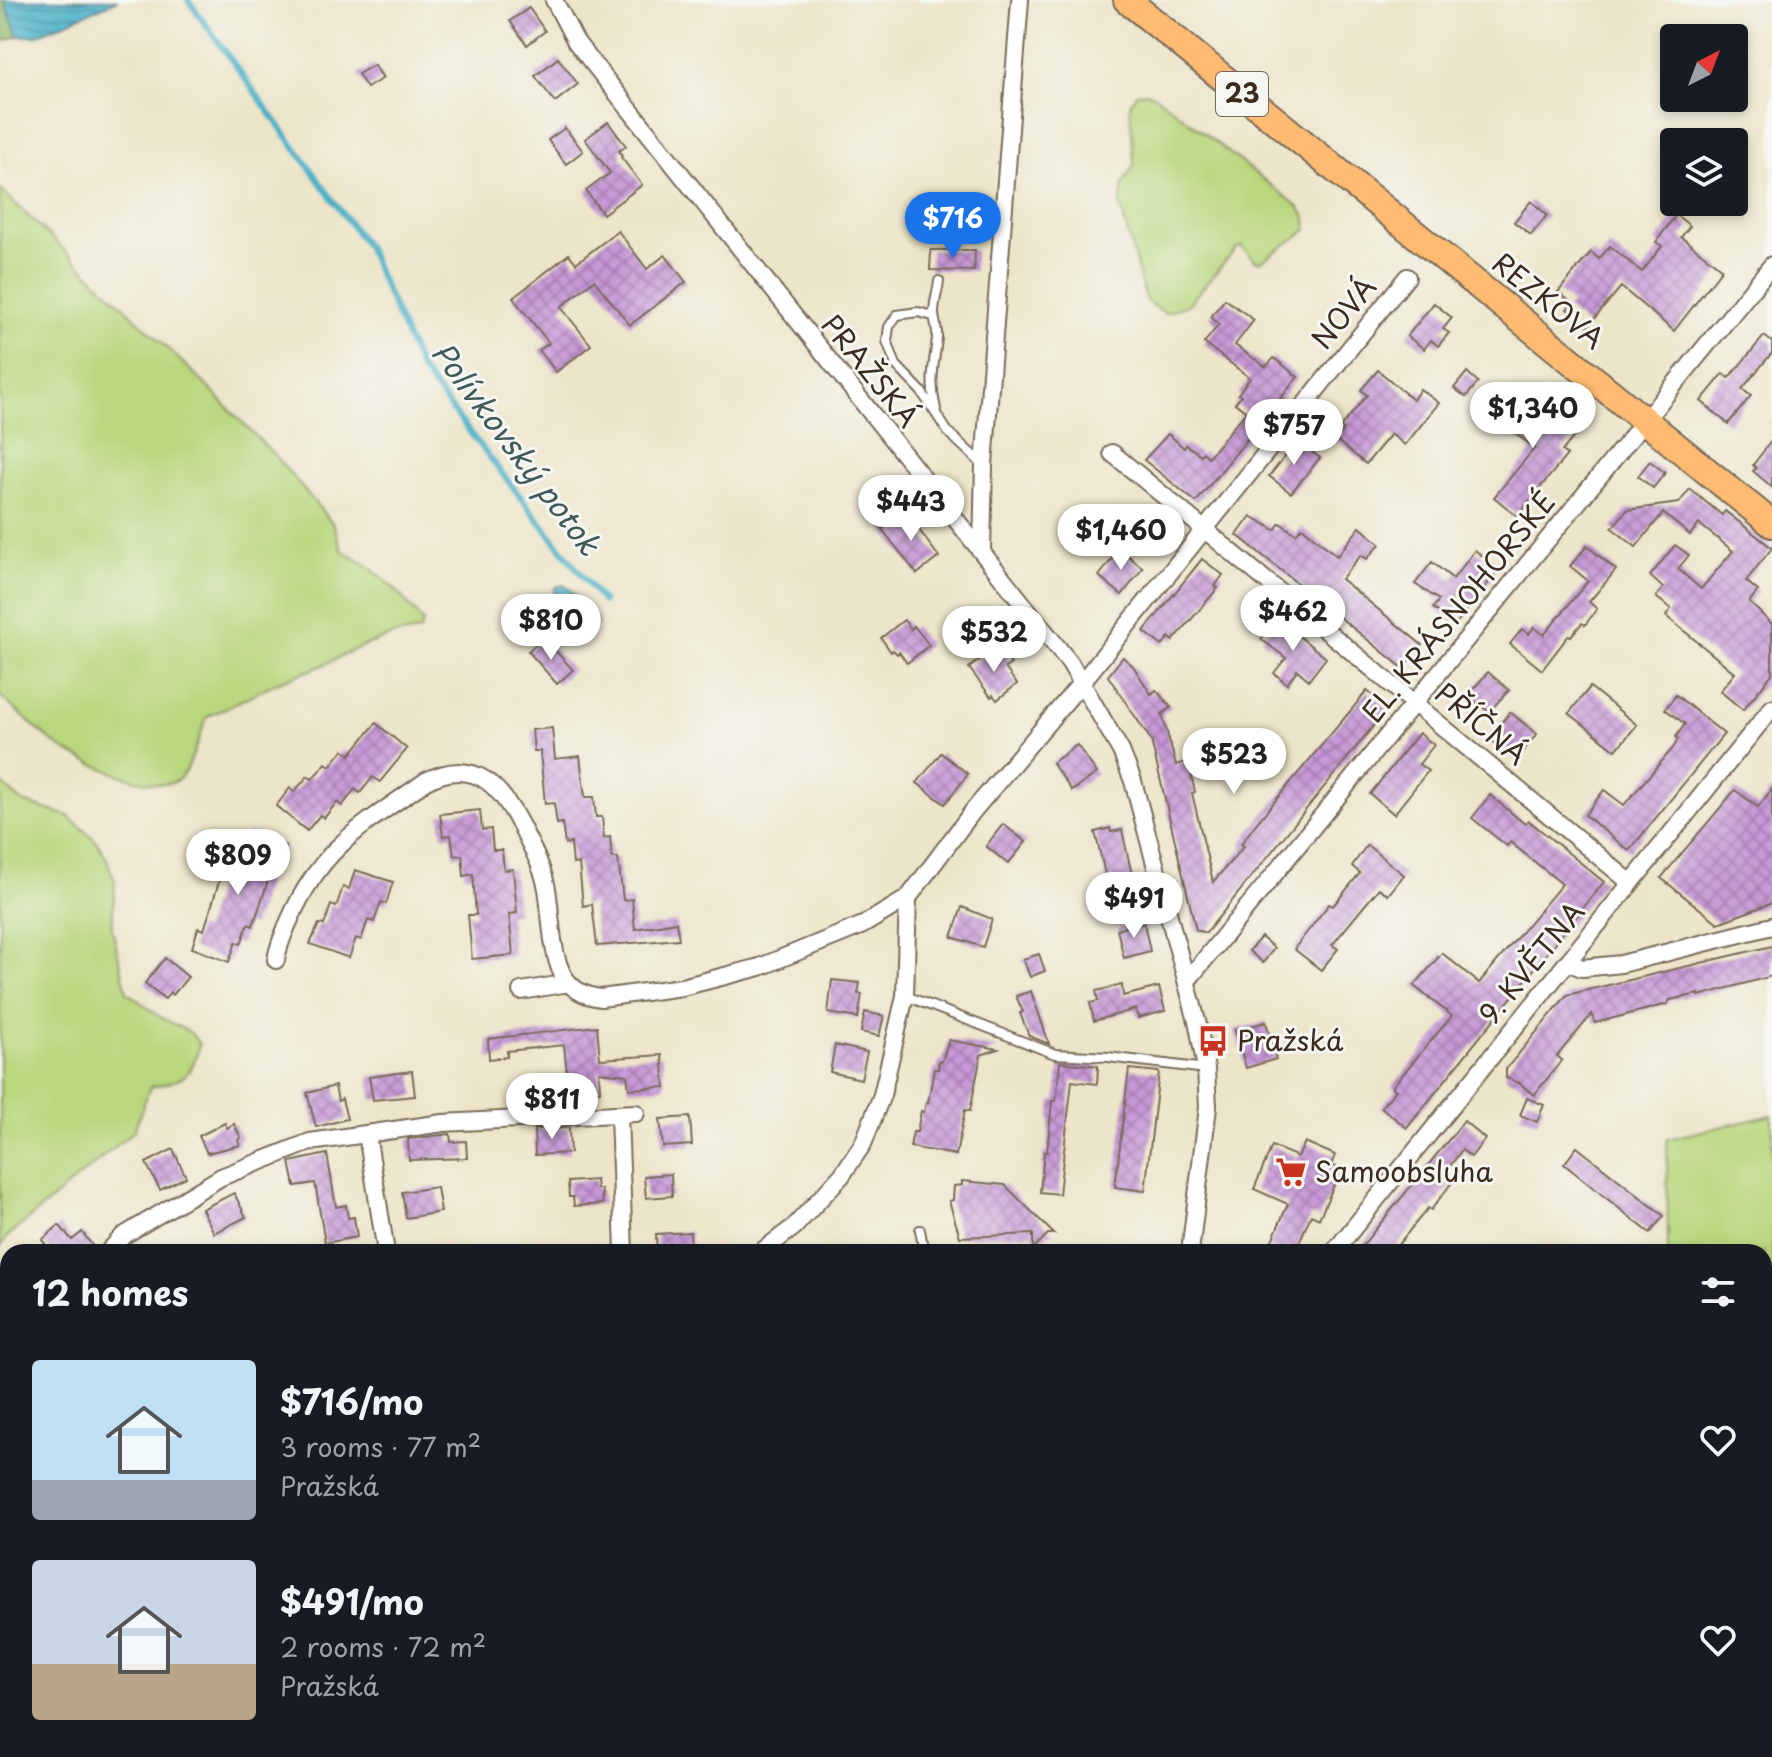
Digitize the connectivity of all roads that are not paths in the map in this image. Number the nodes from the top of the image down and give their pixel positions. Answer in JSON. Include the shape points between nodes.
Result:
{"nodes":[{"id":1,"x":554,"y":0,"type":"edge"},
{"id":2,"x":1020,"y":0,"type":"edge"},
{"id":3,"x":1127,"y":0,"type":"edge"},
{"id":4,"x":1772,"y":265,"type":"edge"},
{"id":5,"x":1407,"y":277,"type":"dead end"},
{"id":6,"x":939,"y":281,"type":"dead end"},
{"id":7,"x":933,"y":316,"type":"junction"},
{"id":8,"x":938,"y":414,"type":"junction"},
{"id":9,"x":1645,"y":421,"type":"junction"},
{"id":10,"x":1112,"y":453,"type":"dead end"},
{"id":11,"x":984,"y":465,"type":"junction"},
{"id":12,"x":1772,"y":524,"type":"edge"},
{"id":13,"x":1202,"y":530,"type":"junction"},
{"id":14,"x":982,"y":550,"type":"junction"},
{"id":15,"x":1082,"y":682,"type":"junction"},
{"id":16,"x":1414,"y":703,"type":"junction"},
{"id":17,"x":1772,"y":708,"type":"edge"},
{"id":18,"x":1631,"y":883,"type":"junction"},
{"id":19,"x":908,"y":898,"type":"junction"},
{"id":20,"x":1772,"y":926,"type":"edge"},
{"id":21,"x":276,"y":960,"type":"dead end"},
{"id":22,"x":1567,"y":962,"type":"junction"},
{"id":23,"x":1187,"y":981,"type":"junction"},
{"id":24,"x":569,"y":983,"type":"junction"},
{"id":25,"x":521,"y":991,"type":"dead end"},
{"id":26,"x":905,"y":996,"type":"junction"},
{"id":27,"x":1206,"y":1069,"type":"junction"},
{"id":28,"x":367,"y":1134,"type":"junction"},
{"id":29,"x":920,"y":1230,"type":"dead end"},
{"id":30,"x":116,"y":1244,"type":"edge"},
{"id":31,"x":385,"y":1244,"type":"edge"},
{"id":32,"x":624,"y":1244,"type":"edge"},
{"id":33,"x":772,"y":1244,"type":"edge"},
{"id":34,"x":923,"y":1244,"type":"edge"},
{"id":35,"x":1191,"y":1244,"type":"edge"},
{"id":36,"x":1340,"y":1244,"type":"edge"}],
"edges":[{"from":1,"to":14,"type":"street","name":"PRAŽSKÁ","via":[[576,42]]},
{"from":2,"to":11,"type":"street"},
{"from":3,"to":9,"type":"main road","name":"REZKOVA","number":"23"},
{"from":4,"to":9,"type":"street","name":"EL. KRÁSNOHORSKÉ"},
{"from":5,"to":13,"type":"street","name":"NOVÁ"},
{"from":6,"to":7,"type":"lane"},
{"from":7,"to":8,"type":"lane","via":[[938,324],[932,391]]},
{"from":7,"to":8,"type":"lane","via":[[897,315],[887,341],[896,365]]},
{"from":8,"to":11,"type":"lane","via":[[948,432]]},
{"from":9,"to":12,"type":"main road","name":"REZKOVA","number":"23"},
{"from":9,"to":16,"type":"street","name":"EL. KRÁSNOHORSKÉ"},
{"from":10,"to":13,"type":"street","name":"PŘÍČNÁ"},
{"from":11,"to":14,"type":"street"},
{"from":13,"to":15,"type":"street","name":"NOVÁ"},
{"from":13,"to":16,"type":"street","name":"PŘÍČNÁ"},
{"from":14,"to":15,"type":"street","name":"PRAŽSKÁ"},
{"from":15,"to":19,"type":"street","name":"NOVÁ"},
{"from":15,"to":23,"type":"street","name":"PRAŽSKÁ","via":[[1133,781]]},
{"from":16,"to":18,"type":"street","name":"PŘÍČNÁ"},
{"from":16,"to":23,"type":"street","name":"EL. KRÁSNOHORSKÉ"},
{"from":17,"to":18,"type":"street","name":"9. KVĚTNA"},
{"from":18,"to":22,"type":"street","name":"9. KVĚTNA"},
{"from":19,"to":24,"type":"street","via":[[863,925],[733,975],[601,998],[584,995]]},
{"from":19,"to":26,"type":"street"},
{"from":20,"to":22,"type":"street","via":[[1621,964],[1582,968]]},
{"from":21,"to":24,"type":"street","via":[[301,896],[336,847],[426,781],[461,771],[494,786],[515,814],[543,876],[559,966]]},
{"from":22,"to":36,"type":"street","name":"9. KVĚTNA"},
{"from":23,"to":27,"type":"street","name":"PRAŽSKÁ"},
{"from":24,"to":25,"type":"street"},
{"from":26,"to":27,"type":"lane","via":[[1055,1054]]},
{"from":26,"to":33,"type":"street","via":[[882,1095],[863,1144],[842,1175]]},
{"from":27,"to":35,"type":"street","name":"PRAŽSKÁ","via":[[1208,1107]]},
{"from":28,"to":30,"type":"street","via":[[310,1142],[221,1177]]},
{"from":28,"to":31,"type":"street"},
{"from":28,"to":32,"type":"street","via":[[443,1123],[627,1114]]},
{"from":29,"to":34,"type":"lane"}]}
